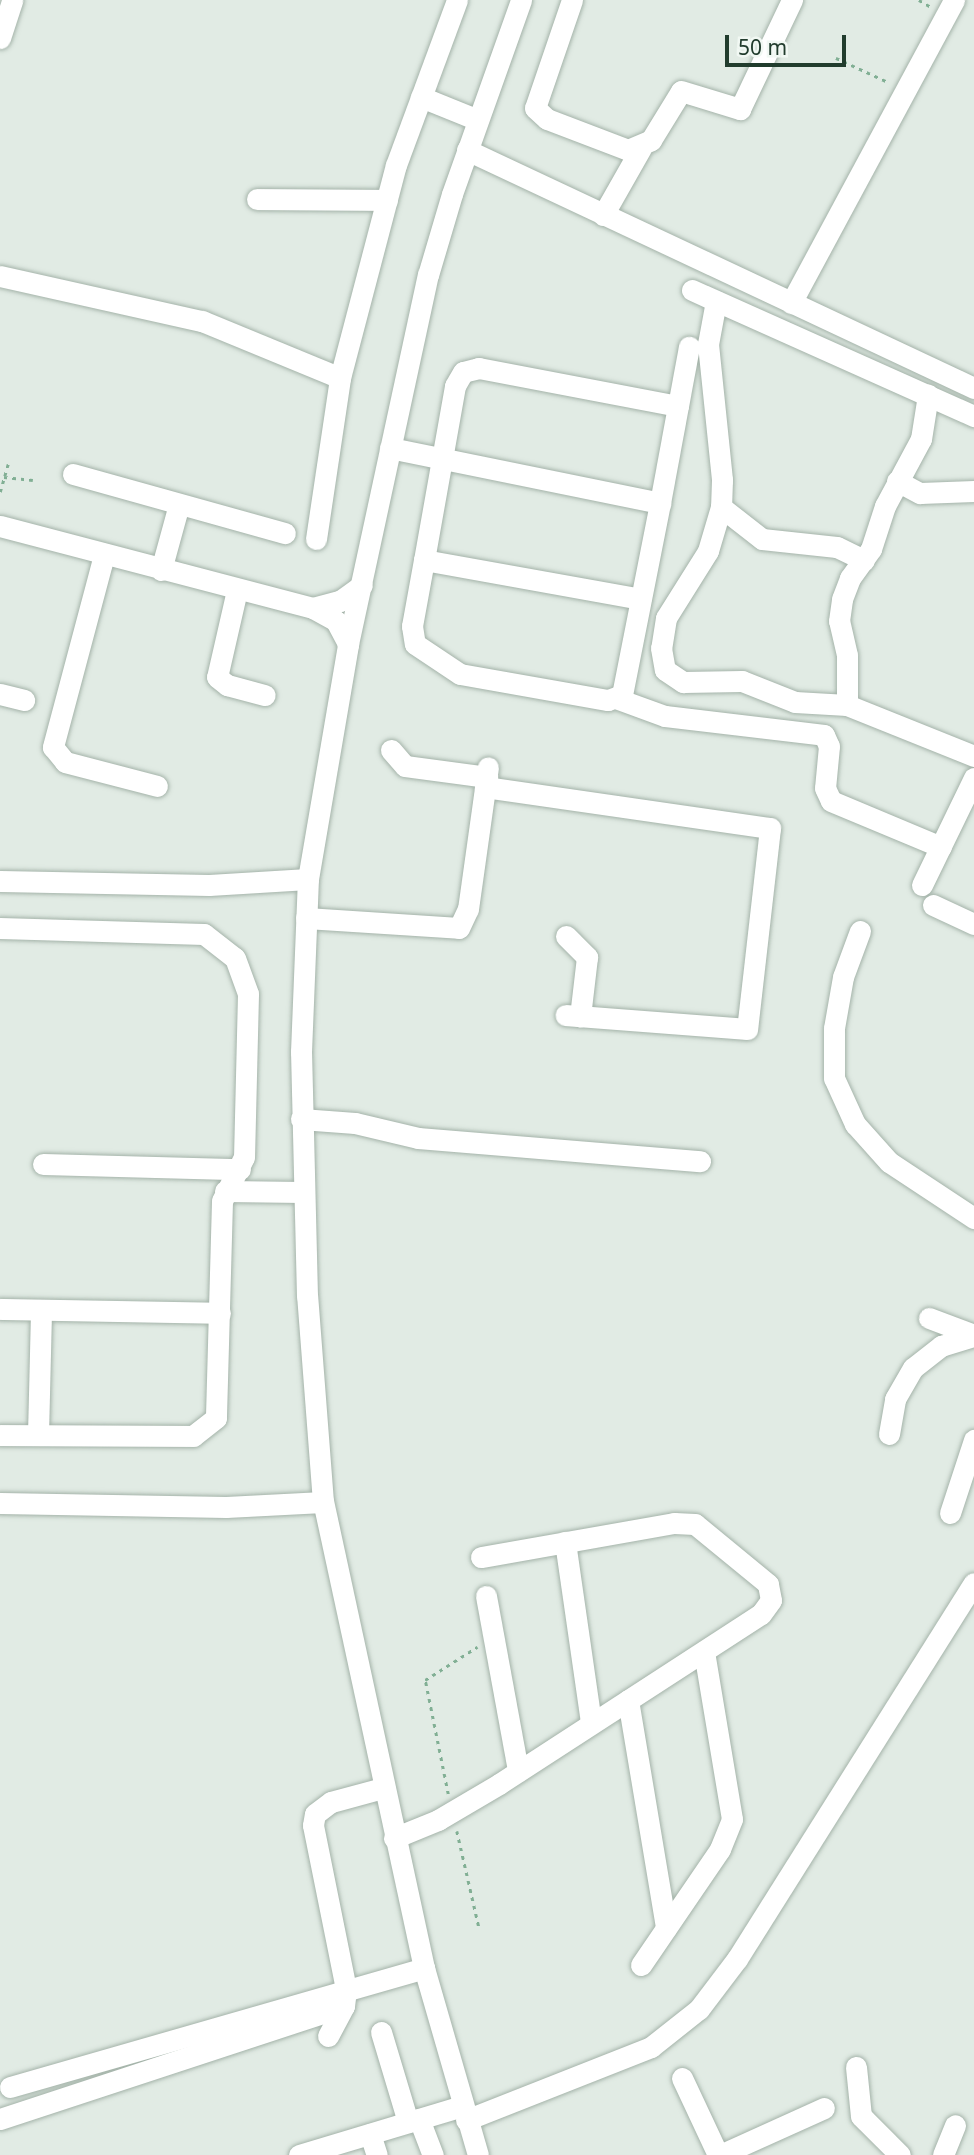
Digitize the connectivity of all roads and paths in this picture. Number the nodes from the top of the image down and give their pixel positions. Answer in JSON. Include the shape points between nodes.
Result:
{"nodes":[{"id":1,"x":12,"y":0,"type":"edge"},
{"id":2,"x":457,"y":0,"type":"edge"},
{"id":3,"x":522,"y":0,"type":"edge"},
{"id":4,"x":572,"y":0,"type":"edge"},
{"id":5,"x":792,"y":0,"type":"edge"},
{"id":6,"x":954,"y":0,"type":"edge"},
{"id":7,"x":0,"y":38,"type":"edge"},
{"id":8,"x":836,"y":58,"type":"dead end"},
{"id":9,"x":907,"y":90,"type":"junction"},
{"id":10,"x":421,"y":97,"type":"junction"},
{"id":11,"x":478,"y":120,"type":"junction"},
{"id":12,"x":641,"y":148,"type":"junction"},
{"id":13,"x":467,"y":150,"type":"junction"},
{"id":14,"x":257,"y":199,"type":"dead end"},
{"id":15,"x":387,"y":200,"type":"junction"},
{"id":16,"x":603,"y":215,"type":"junction"},
{"id":17,"x":0,"y":276,"type":"edge"},
{"id":18,"x":692,"y":290,"type":"dead end"},
{"id":19,"x":716,"y":301,"type":"junction"},
{"id":20,"x":791,"y":303,"type":"junction"},
{"id":21,"x":689,"y":347,"type":"dead end"},
{"id":22,"x":340,"y":377,"type":"junction"},
{"id":23,"x":972,"y":382,"type":"edge"},
{"id":24,"x":928,"y":395,"type":"junction"},
{"id":25,"x":678,"y":406,"type":"junction"},
{"id":26,"x":974,"y":416,"type":"edge"},
{"id":27,"x":390,"y":448,"type":"junction"},
{"id":28,"x":441,"y":460,"type":"junction"},
{"id":29,"x":8,"y":464,"type":"dead end"},
{"id":30,"x":73,"y":474,"type":"dead end"},
{"id":31,"x":3,"y":475,"type":"edge"},
{"id":32,"x":33,"y":480,"type":"dead end"},
{"id":33,"x":898,"y":481,"type":"junction"},
{"id":34,"x":974,"y":491,"type":"edge"},
{"id":35,"x":0,"y":492,"type":"edge"},
{"id":36,"x":660,"y":503,"type":"junction"},
{"id":37,"x":179,"y":504,"type":"junction"},
{"id":38,"x":720,"y":508,"type":"junction"},
{"id":39,"x":0,"y":526,"type":"edge"},
{"id":40,"x":285,"y":533,"type":"dead end"},
{"id":41,"x":317,"y":539,"type":"dead end"},
{"id":42,"x":104,"y":555,"type":"junction"},
{"id":43,"x":424,"y":560,"type":"junction"},
{"id":44,"x":864,"y":560,"type":"junction"},
{"id":45,"x":161,"y":570,"type":"junction"},
{"id":46,"x":362,"y":585,"type":"junction"},
{"id":47,"x":237,"y":590,"type":"junction"},
{"id":48,"x":641,"y":599,"type":"junction"},
{"id":49,"x":313,"y":608,"type":"junction"},
{"id":50,"x":348,"y":644,"type":"junction"},
{"id":51,"x":0,"y":694,"type":"edge"},
{"id":52,"x":265,"y":695,"type":"dead end"},
{"id":53,"x":618,"y":699,"type":"junction"},
{"id":54,"x":24,"y":700,"type":"dead end"},
{"id":55,"x":847,"y":705,"type":"junction"},
{"id":56,"x":391,"y":751,"type":"dead end"},
{"id":57,"x":974,"y":756,"type":"edge"},
{"id":58,"x":487,"y":777,"type":"junction"},
{"id":59,"x":974,"y":778,"type":"edge"},
{"id":60,"x":157,"y":786,"type":"dead end"},
{"id":61,"x":941,"y":847,"type":"junction"},
{"id":62,"x":308,"y":879,"type":"junction"},
{"id":63,"x":0,"y":881,"type":"edge"},
{"id":64,"x":922,"y":885,"type":"dead end"},
{"id":65,"x":933,"y":905,"type":"dead end"},
{"id":66,"x":306,"y":918,"type":"junction"},
{"id":67,"x":974,"y":924,"type":"edge"},
{"id":68,"x":0,"y":928,"type":"edge"},
{"id":69,"x":860,"y":931,"type":"dead end"},
{"id":70,"x":565,"y":945,"type":"dead end"},
{"id":71,"x":301,"y":1119,"type":"junction"},
{"id":72,"x":700,"y":1161,"type":"dead end"},
{"id":73,"x":43,"y":1164,"type":"dead end"},
{"id":74,"x":240,"y":1170,"type":"junction"},
{"id":75,"x":225,"y":1192,"type":"junction"},
{"id":76,"x":302,"y":1192,"type":"junction"},
{"id":77,"x":974,"y":1218,"type":"edge"},
{"id":78,"x":0,"y":1310,"type":"edge"},
{"id":79,"x":41,"y":1310,"type":"junction"},
{"id":80,"x":220,"y":1313,"type":"junction"},
{"id":81,"x":929,"y":1318,"type":"dead end"},
{"id":82,"x":974,"y":1335,"type":"edge"},
{"id":83,"x":889,"y":1434,"type":"dead end"},
{"id":84,"x":0,"y":1435,"type":"edge"},
{"id":85,"x":38,"y":1435,"type":"junction"},
{"id":86,"x":974,"y":1440,"type":"edge"},
{"id":87,"x":323,"y":1502,"type":"junction"},
{"id":88,"x":0,"y":1503,"type":"edge"},
{"id":89,"x":950,"y":1513,"type":"dead end"},
{"id":90,"x":565,"y":1542,"type":"junction"},
{"id":91,"x":481,"y":1557,"type":"dead end"},
{"id":92,"x":974,"y":1583,"type":"edge"},
{"id":93,"x":486,"y":1596,"type":"dead end"},
{"id":94,"x":494,"y":1636,"type":"junction"},
{"id":95,"x":704,"y":1651,"type":"junction"},
{"id":96,"x":628,"y":1700,"type":"junction"},
{"id":97,"x":591,"y":1724,"type":"junction"},
{"id":98,"x":518,"y":1771,"type":"junction"},
{"id":99,"x":383,"y":1788,"type":"junction"},
{"id":100,"x":452,"y":1812,"type":"junction"},
{"id":101,"x":394,"y":1838,"type":"junction"},
{"id":102,"x":479,"y":1927,"type":"dead end"},
{"id":103,"x":666,"y":1928,"type":"junction"},
{"id":104,"x":641,"y":1965,"type":"dead end"},
{"id":105,"x":424,"y":1968,"type":"junction"},
{"id":106,"x":345,"y":1997,"type":"junction"},
{"id":107,"x":381,"y":2032,"type":"dead end"},
{"id":108,"x":328,"y":2036,"type":"dead end"},
{"id":109,"x":856,"y":2067,"type":"dead end"},
{"id":110,"x":682,"y":2078,"type":"dead end"},
{"id":111,"x":10,"y":2087,"type":"dead end"},
{"id":112,"x":824,"y":2108,"type":"dead end"},
{"id":113,"x":464,"y":2113,"type":"junction"},
{"id":114,"x":0,"y":2119,"type":"edge"},
{"id":115,"x":414,"y":2120,"type":"junction"},
{"id":116,"x":955,"y":2125,"type":"dead end"},
{"id":117,"x":370,"y":2134,"type":"junction"},
{"id":118,"x":299,"y":2155,"type":"edge"},
{"id":119,"x":377,"y":2155,"type":"edge"},
{"id":120,"x":433,"y":2155,"type":"edge"},
{"id":121,"x":478,"y":2155,"type":"edge"},
{"id":122,"x":719,"y":2155,"type":"edge"},
{"id":123,"x":900,"y":2155,"type":"edge"},
{"id":124,"x":943,"y":2155,"type":"edge"}],
"edges":[{"from":1,"to":7,"type":"street"},
{"from":2,"to":10,"type":"street"},
{"from":3,"to":11,"type":"street"},
{"from":4,"to":12,"type":"street","via":[[535,108],[547,119],[616,147]]},
{"from":5,"to":12,"type":"street","via":[[740,109],[681,91]]},
{"from":6,"to":9,"type":"street"},
{"from":8,"to":9,"type":"path"},
{"from":9,"to":20,"type":"street"},
{"from":10,"to":11,"type":"street"},
{"from":10,"to":15,"type":"street"},
{"from":11,"to":13,"type":"street"},
{"from":12,"to":16,"type":"street"},
{"from":13,"to":16,"type":"street"},
{"from":13,"to":27,"type":"street","via":[[428,275]]},
{"from":14,"to":15,"type":"street"},
{"from":15,"to":22,"type":"street"},
{"from":16,"to":20,"type":"street"},
{"from":17,"to":22,"type":"street","via":[[202,321]]},
{"from":18,"to":19,"type":"street"},
{"from":19,"to":24,"type":"street"},
{"from":19,"to":38,"type":"street","via":[[708,344]]},
{"from":20,"to":23,"type":"street"},
{"from":21,"to":25,"type":"street"},
{"from":22,"to":41,"type":"street"},
{"from":24,"to":26,"type":"street"},
{"from":24,"to":33,"type":"street","via":[[920,439]]},
{"from":25,"to":28,"type":"street","via":[[471,368],[458,378]]},
{"from":25,"to":36,"type":"street"},
{"from":27,"to":28,"type":"street"},
{"from":27,"to":46,"type":"street"},
{"from":28,"to":36,"type":"street"},
{"from":28,"to":43,"type":"street"},
{"from":29,"to":31,"type":"path"},
{"from":30,"to":37,"type":"street"},
{"from":31,"to":32,"type":"path"},
{"from":31,"to":35,"type":"path"},
{"from":33,"to":34,"type":"street","via":[[920,492]]},
{"from":33,"to":44,"type":"street"},
{"from":36,"to":48,"type":"street"},
{"from":37,"to":40,"type":"street"},
{"from":37,"to":45,"type":"street"},
{"from":38,"to":44,"type":"street","via":[[762,539],[837,547]]},
{"from":38,"to":55,"type":"street","via":[[708,551],[666,618],[665,670],[683,682],[742,681],[795,702]]},
{"from":39,"to":42,"type":"street"},
{"from":42,"to":45,"type":"street"},
{"from":42,"to":60,"type":"street","via":[[53,747],[65,762]]},
{"from":43,"to":48,"type":"street"},
{"from":43,"to":53,"type":"street","via":[[412,626],[421,650],[460,674]]},
{"from":44,"to":55,"type":"street","via":[[850,578],[840,612],[847,655]]},
{"from":45,"to":47,"type":"street"},
{"from":46,"to":49,"type":"street","via":[[340,601]]},
{"from":46,"to":50,"type":"street"},
{"from":47,"to":49,"type":"street"},
{"from":47,"to":52,"type":"street","via":[[217,677],[227,685]]},
{"from":48,"to":53,"type":"street"},
{"from":49,"to":50,"type":"street","via":[[336,621]]},
{"from":50,"to":62,"type":"street"},
{"from":51,"to":54,"type":"street"},
{"from":53,"to":61,"type":"street","via":[[666,716],[824,735],[829,746],[825,788],[831,801]]},
{"from":55,"to":57,"type":"street"},
{"from":56,"to":58,"type":"street","via":[[405,766]]},
{"from":58,"to":66,"type":"street","via":[[468,909],[459,928]]},
{"from":58,"to":70,"type":"street","via":[[770,828],[747,1029],[573,1016],[588,961]]},
{"from":59,"to":61,"type":"street"},
{"from":61,"to":64,"type":"street"},
{"from":62,"to":63,"type":"street","via":[[209,885]]},
{"from":62,"to":66,"type":"street"},
{"from":65,"to":67,"type":"street"},
{"from":66,"to":71,"type":"street"},
{"from":68,"to":74,"type":"street","via":[[185,930],[204,934],[228,951],[244,975],[248,994]]},
{"from":69,"to":77,"type":"street","via":[[843,978],[834,1028],[834,1078],[855,1124],[888,1163]]},
{"from":71,"to":72,"type":"street","via":[[355,1124],[418,1138]]},
{"from":71,"to":76,"type":"street"},
{"from":73,"to":74,"type":"street"},
{"from":74,"to":75,"type":"street"},
{"from":75,"to":76,"type":"street"},
{"from":75,"to":80,"type":"street"},
{"from":76,"to":87,"type":"street"},
{"from":78,"to":79,"type":"street"},
{"from":79,"to":80,"type":"street"},
{"from":79,"to":85,"type":"street"},
{"from":80,"to":85,"type":"street","via":[[219,1408],[202,1433],[183,1437]]},
{"from":81,"to":82,"type":"street"},
{"from":82,"to":83,"type":"street","via":[[941,1346],[914,1368],[895,1399]]},
{"from":84,"to":85,"type":"street"},
{"from":86,"to":89,"type":"street"},
{"from":87,"to":88,"type":"street","via":[[237,1507]]},
{"from":87,"to":99,"type":"street"},
{"from":90,"to":91,"type":"street"},
{"from":90,"to":95,"type":"street","via":[[674,1523],[695,1524],[713,1535],[768,1584],[771,1600],[761,1614]]},
{"from":90,"to":97,"type":"street"},
{"from":92,"to":113,"type":"street","via":[[737,1959],[699,2009],[651,2047]]},
{"from":93,"to":94,"type":"street"},
{"from":94,"to":98,"type":"street"},
{"from":94,"to":100,"type":"path","via":[[425,1680]]},
{"from":95,"to":96,"type":"street"},
{"from":95,"to":103,"type":"street","via":[[732,1819],[720,1849]]},
{"from":96,"to":97,"type":"street"},
{"from":96,"to":103,"type":"street"},
{"from":97,"to":98,"type":"street"},
{"from":98,"to":100,"type":"street"},
{"from":99,"to":101,"type":"street"},
{"from":99,"to":106,"type":"street","via":[[331,1802],[315,1814],[313,1825]]},
{"from":100,"to":101,"type":"street"},
{"from":100,"to":102,"type":"path"},
{"from":101,"to":105,"type":"street"},
{"from":103,"to":104,"type":"street"},
{"from":105,"to":106,"type":"street"},
{"from":105,"to":113,"type":"street"},
{"from":106,"to":108,"type":"street"},
{"from":106,"to":111,"type":"street"},
{"from":106,"to":114,"type":"street"},
{"from":107,"to":115,"type":"street"},
{"from":109,"to":123,"type":"street","via":[[861,2116]]},
{"from":110,"to":122,"type":"street"},
{"from":112,"to":122,"type":"street"},
{"from":113,"to":115,"type":"street"},
{"from":113,"to":121,"type":"street"},
{"from":115,"to":117,"type":"street"},
{"from":115,"to":120,"type":"street"},
{"from":116,"to":124,"type":"street"},
{"from":117,"to":118,"type":"street"},
{"from":117,"to":119,"type":"street"}]}
